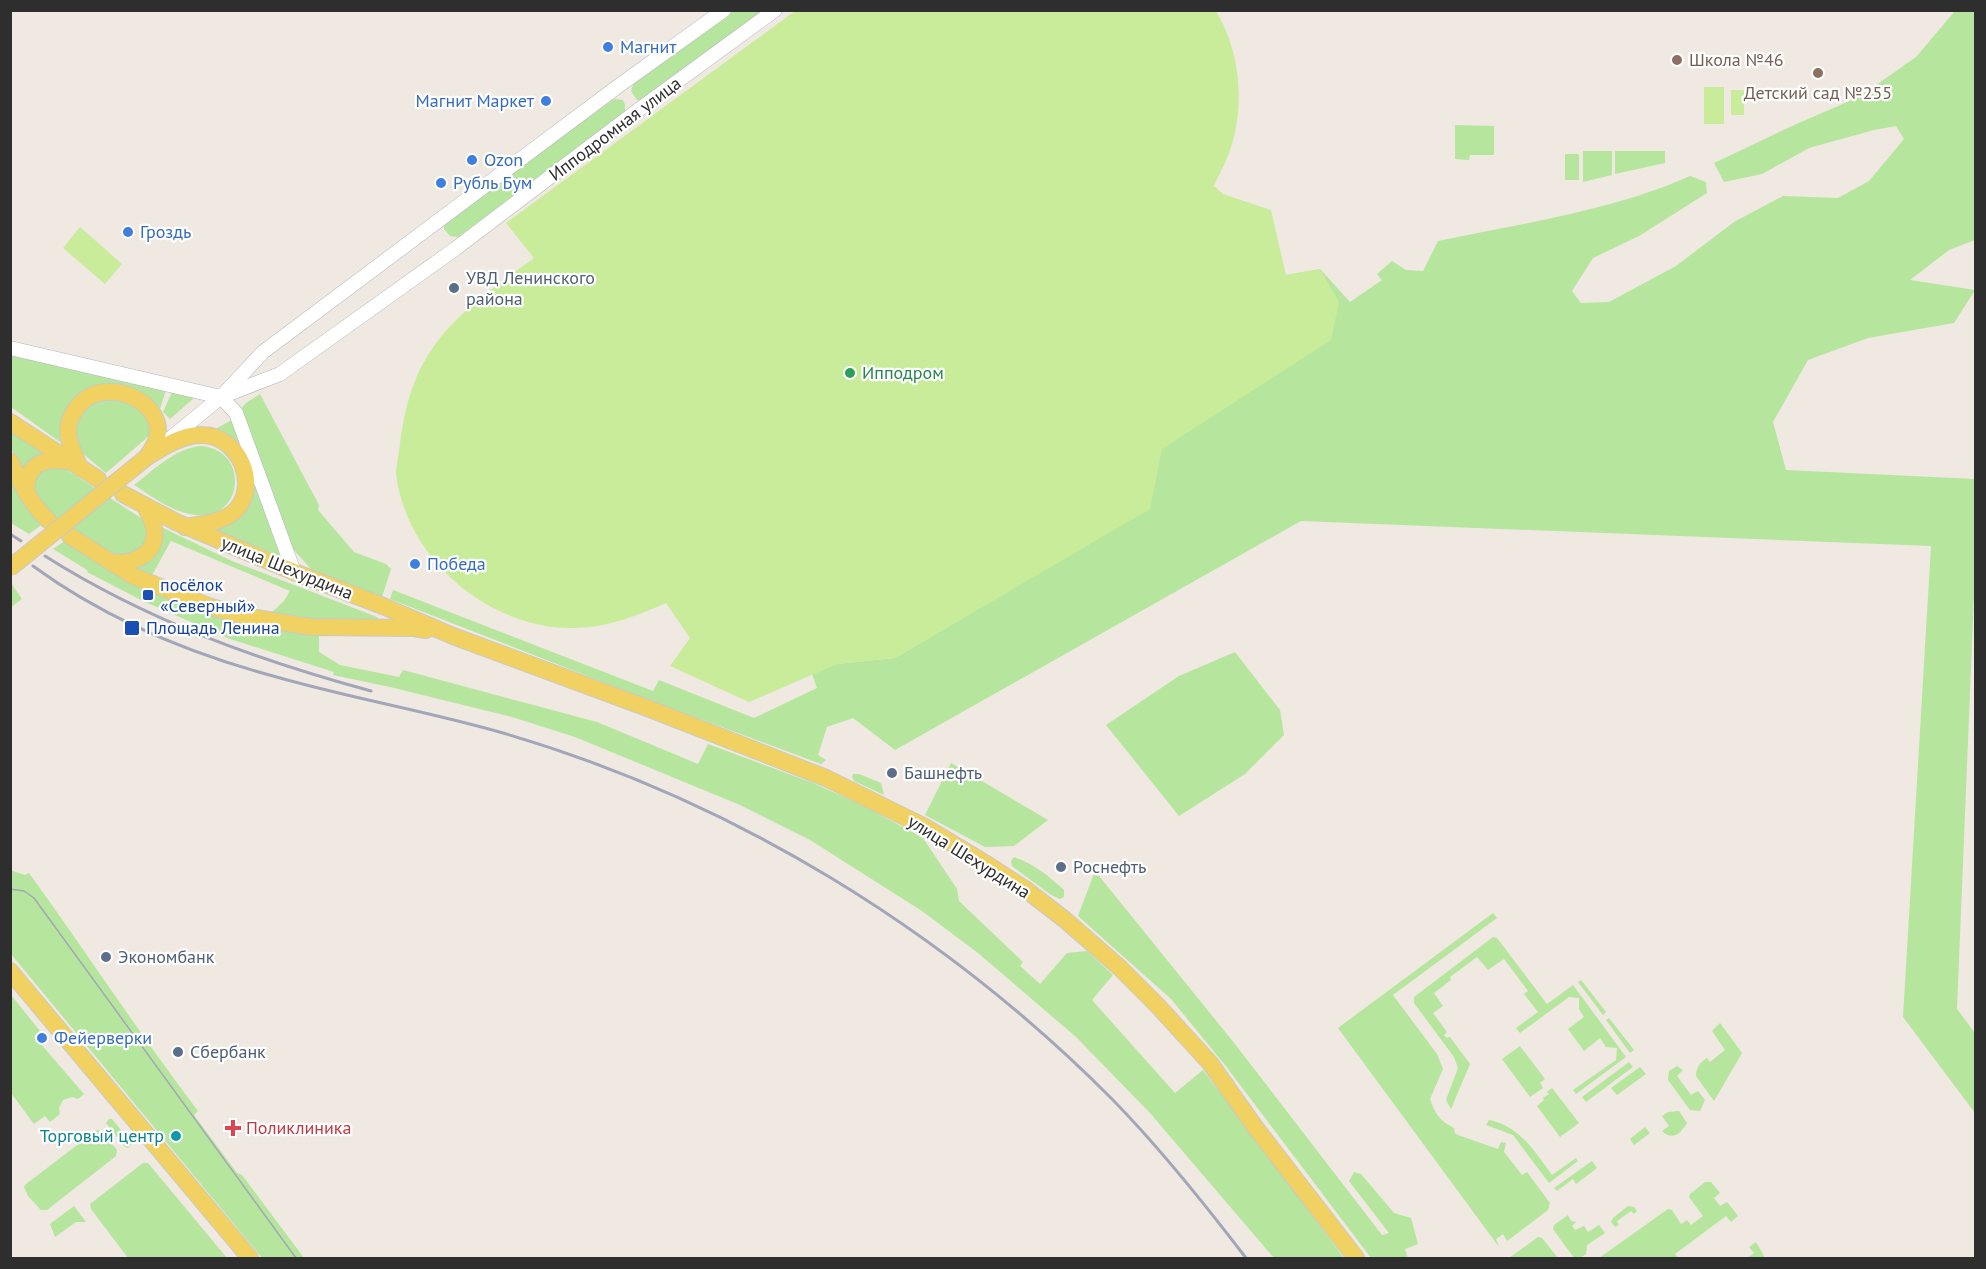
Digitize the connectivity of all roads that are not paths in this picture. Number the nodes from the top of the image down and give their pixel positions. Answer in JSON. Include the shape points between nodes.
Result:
{"nodes":[{"id":1,"x":724,"y":10,"type":"edge"},
{"id":2,"x":775,"y":10,"type":"edge"},
{"id":3,"x":10,"y":348,"type":"edge"},
{"id":4,"x":221,"y":397,"type":"junction"},
{"id":5,"x":10,"y":422,"type":"edge"},
{"id":6,"x":147,"y":457,"type":"junction"},
{"id":7,"x":10,"y":461,"type":"edge"},
{"id":8,"x":74,"y":464,"type":"junction"},
{"id":9,"x":98,"y":479,"type":"dead end"},
{"id":10,"x":27,"y":494,"type":"junction"},
{"id":11,"x":123,"y":494,"type":"dead end"},
{"id":12,"x":146,"y":508,"type":"junction"},
{"id":13,"x":48,"y":519,"type":"dead end"},
{"id":14,"x":185,"y":527,"type":"junction"},
{"id":15,"x":70,"y":536,"type":"dead end"},
{"id":16,"x":108,"y":561,"type":"junction"},
{"id":17,"x":10,"y":568,"type":"edge"},
{"id":18,"x":294,"y":572,"type":"junction"},
{"id":19,"x":378,"y":604,"type":"junction"},
{"id":20,"x":377,"y":628,"type":"junction"},
{"id":21,"x":453,"y":636,"type":"junction"},
{"id":22,"x":10,"y":971,"type":"edge"},
{"id":23,"x":249,"y":1258,"type":"edge"},
{"id":24,"x":1356,"y":1258,"type":"edge"}],
"edges":[{"from":1,"to":4,"type":"street","name":"Ипподромная улица","via":[[258,357]]},
{"from":2,"to":4,"type":"street","name":"Ипподромная улица","via":[[280,374]]},
{"from":3,"to":4,"type":"street"},
{"from":4,"to":6,"type":"street"},
{"from":4,"to":18,"type":"street","via":[[236,413]]},
{"from":5,"to":8,"type":"main road"},
{"from":6,"to":8,"type":"main road","via":[[156,440],[154,415],[125,394],[102,391],[85,399],[72,414],[69,440]]},
{"from":6,"to":14,"type":"main road","via":[[166,445],[204,435],[224,442],[242,463],[246,484],[234,511],[217,520]]},
{"from":6,"to":17,"type":"main road","bridge":true},
{"from":7,"to":10,"type":"main road"},
{"from":8,"to":9,"type":"main road"},
{"from":8,"to":10,"type":"main road","via":[[49,460],[35,465],[28,476]]},
{"from":10,"to":13,"type":"main road"},
{"from":11,"to":12,"type":"main road","name":"улица Шехурдина"},
{"from":12,"to":14,"type":"main road","name":"улица Шехурдина"},
{"from":12,"to":16,"type":"main road","via":[[155,535],[149,550],[135,561]]},
{"from":14,"to":18,"type":"main road","name":"улица Шехурдина"},
{"from":15,"to":16,"type":"main road","name":"улица Шехурдина"},
{"from":16,"to":20,"type":"main road","name":"улица Шехурдина","via":[[152,584],[245,616],[311,627]]},
{"from":18,"to":19,"type":"main road","name":"улица Шехурдина"},
{"from":19,"to":20,"type":"main road","via":[[387,616],[386,622]]},
{"from":19,"to":21,"type":"main road","name":"улица Шехурдина"},
{"from":20,"to":21,"type":"main road","name":"улица Шехурдина","via":[[414,628]]},
{"from":21,"to":24,"type":"main road","name":"улица Шехурдина","via":[[826,778],[925,827],[1025,889],[1119,967],[1202,1055]]},
{"from":22,"to":23,"type":"main road"}]}
